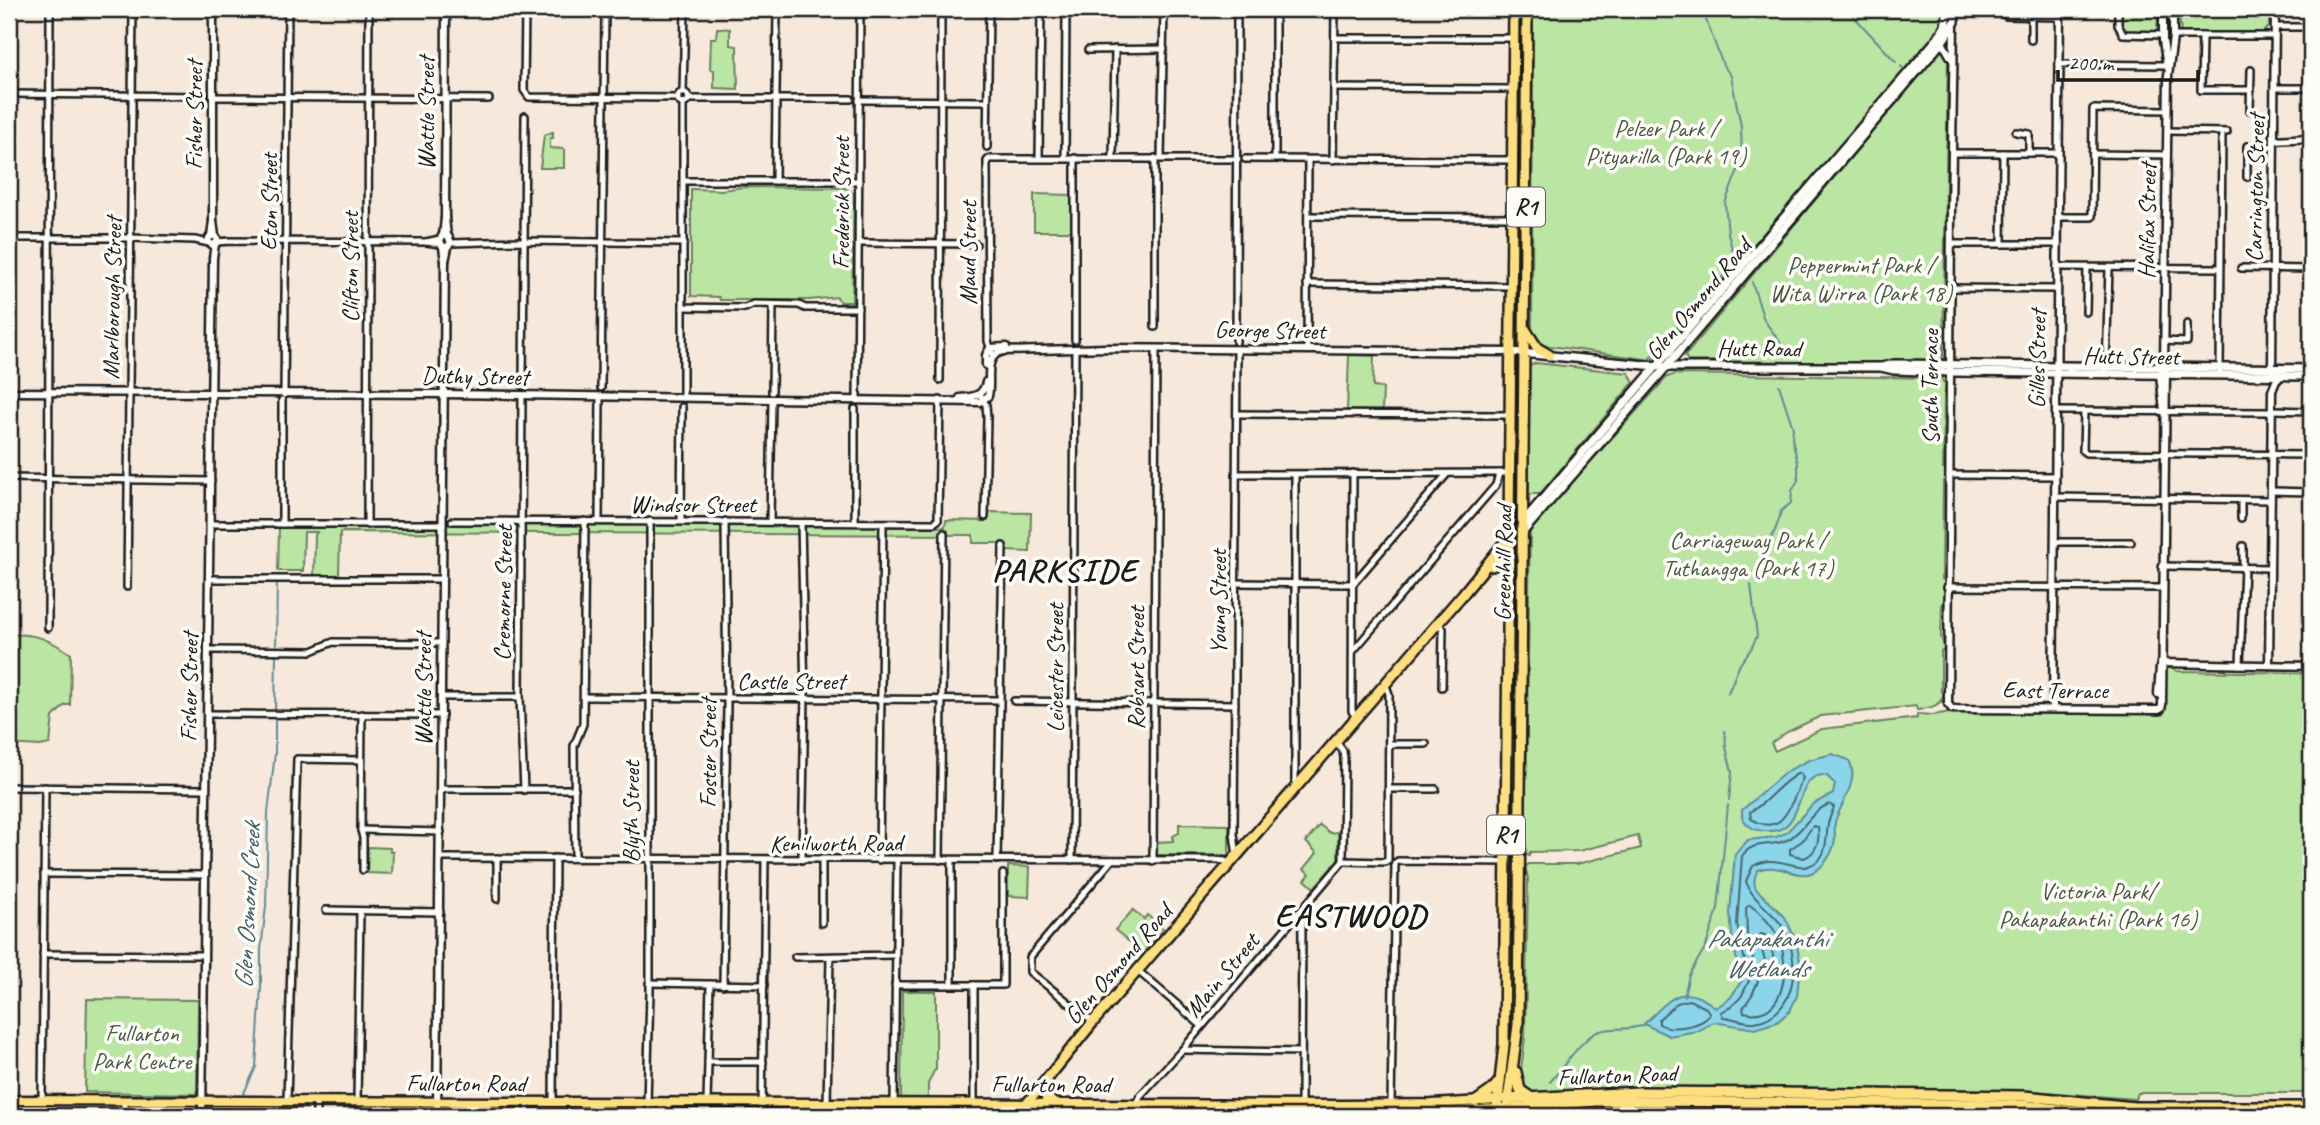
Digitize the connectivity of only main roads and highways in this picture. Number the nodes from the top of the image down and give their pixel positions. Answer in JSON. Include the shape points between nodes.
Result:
{"nodes":[{"id":1,"x":1526,"y":9,"type":"edge"},
{"id":2,"x":1948,"y":9,"type":"edge"},
{"id":3,"x":1955,"y":9,"type":"edge"},
{"id":4,"x":1514,"y":13,"type":"edge"},
{"id":5,"x":1955,"y":22,"type":"joint"},
{"id":6,"x":1940,"y":40,"type":"junction"},
{"id":7,"x":1526,"y":102,"type":"junction"},
{"id":8,"x":1513,"y":109,"type":"junction"},
{"id":9,"x":1526,"y":125,"type":"junction"},
{"id":10,"x":1513,"y":131,"type":"junction"},
{"id":11,"x":1526,"y":201,"type":"junction"},
{"id":12,"x":1512,"y":202,"type":"junction"},
{"id":13,"x":1765,"y":245,"type":"junction"},
{"id":14,"x":1525,"y":311,"type":"junction"},
{"id":15,"x":1511,"y":314,"type":"junction"},
{"id":16,"x":1524,"y":328,"type":"junction"},
{"id":17,"x":1511,"y":352,"type":"junction"},
{"id":18,"x":1524,"y":352,"type":"junction"},
{"id":19,"x":1549,"y":355,"type":"junction"},
{"id":20,"x":1654,"y":366,"type":"junction"},
{"id":21,"x":1666,"y":367,"type":"junction"},
{"id":22,"x":1950,"y":369,"type":"joint"},
{"id":23,"x":2311,"y":369,"type":"edge"},
{"id":24,"x":2106,"y":371,"type":"junction"},
{"id":25,"x":2220,"y":372,"type":"junction"},
{"id":26,"x":2311,"y":376,"type":"edge"},
{"id":27,"x":1511,"y":415,"type":"junction"},
{"id":28,"x":1524,"y":415,"type":"junction"},
{"id":29,"x":1523,"y":522,"type":"junction"},
{"id":30,"x":1522,"y":532,"type":"junction"},
{"id":31,"x":1510,"y":536,"type":"junction"},
{"id":32,"x":1509,"y":547,"type":"junction"},
{"id":33,"x":1492,"y":566,"type":"junction"},
{"id":34,"x":1509,"y":566,"type":"junction"},
{"id":35,"x":1463,"y":594,"type":"junction"},
{"id":36,"x":1514,"y":1060,"type":"junction"},
{"id":37,"x":1048,"y":1079,"type":"junction"},
{"id":38,"x":1500,"y":1080,"type":"junction"},
{"id":39,"x":1532,"y":1097,"type":"junction"},
{"id":40,"x":1778,"y":1097,"type":"junction"},
{"id":41,"x":9,"y":1100,"type":"edge"},
{"id":42,"x":1475,"y":1101,"type":"junction"},
{"id":43,"x":1053,"y":1103,"type":"junction"},
{"id":44,"x":923,"y":1104,"type":"junction"},
{"id":45,"x":2311,"y":1107,"type":"edge"},
{"id":46,"x":1136,"y":1108,"type":"junction"},
{"id":47,"x":1391,"y":1108,"type":"junction"},
{"id":48,"x":1497,"y":1108,"type":"edge"},
{"id":49,"x":1507,"y":1108,"type":"edge"},
{"id":50,"x":1022,"y":1110,"type":"edge"},
{"id":51,"x":1261,"y":1110,"type":"edge"},
{"id":52,"x":2104,"y":1112,"type":"edge"},
{"id":53,"x":2288,"y":1112,"type":"edge"},
{"id":54,"x":999,"y":1113,"type":"edge"},
{"id":55,"x":1485,"y":1113,"type":"edge"},
{"id":56,"x":2204,"y":1113,"type":"edge"},
{"id":57,"x":1273,"y":1114,"type":"edge"},
{"id":58,"x":2188,"y":1116,"type":"edge"},
{"id":59,"x":2236,"y":1116,"type":"edge"}],
"edges":[{"from":1,"to":4,"type":"highway"},
{"from":1,"to":7,"type":"highway","name":"Greenhill Road","number":"R1"},
{"from":2,"to":6,"type":"main road"},
{"from":3,"to":5,"type":"main road","name":"South Terrace"},
{"from":4,"to":8,"type":"highway","name":"Greenhill Road","number":"R1"},
{"from":5,"to":6,"type":"main road","name":"Glen Osmond Road"},
{"from":6,"to":13,"type":"main road","name":"Glen Osmond Road"},
{"from":7,"to":8,"type":"highway","via":[[1521,112]]},
{"from":7,"to":9,"type":"highway","name":"Greenhill Road","number":"R1"},
{"from":8,"to":10,"type":"highway","name":"Greenhill Road","number":"R1"},
{"from":9,"to":10,"type":"highway","via":[[1521,123]]},
{"from":9,"to":11,"type":"highway","name":"Greenhill Road","number":"R1"},
{"from":10,"to":12,"type":"highway","name":"Greenhill Road","number":"R1"},
{"from":11,"to":12,"type":"highway"},
{"from":11,"to":14,"type":"highway","name":"Greenhill Road","number":"R1"},
{"from":12,"to":15,"type":"highway","name":"Greenhill Road","number":"R1"},
{"from":13,"to":20,"type":"main road","name":"Glen Osmond Road"},
{"from":13,"to":21,"type":"main road","name":"Glen Osmond Road"},
{"from":14,"to":15,"type":"highway"},
{"from":14,"to":16,"type":"highway","name":"Greenhill Road","number":"R1"},
{"from":15,"to":17,"type":"highway","name":"Greenhill Road","number":"R1"},
{"from":16,"to":18,"type":"highway","name":"Greenhill Road","number":"R1"},
{"from":16,"to":19,"type":"highway","via":[[1537,348]]},
{"from":17,"to":18,"type":"main road","name":"Hutt Road"},
{"from":17,"to":27,"type":"highway","name":"Greenhill Road","number":"R1"},
{"from":18,"to":19,"type":"main road","name":"Hutt Road"},
{"from":18,"to":28,"type":"highway","name":"Greenhill Road","number":"R1"},
{"from":19,"to":20,"type":"main road","name":"Hutt Road"},
{"from":20,"to":21,"type":"main road","name":"Hutt Road"},
{"from":20,"to":29,"type":"main road","name":"Glen Osmond Road"},
{"from":21,"to":22,"type":"main road","name":"Hutt Road","via":[[1894,364]]},
{"from":21,"to":30,"type":"main road","name":"Glen Osmond Road"},
{"from":22,"to":24,"type":"main road","name":"Hutt Street"},
{"from":23,"to":25,"type":"main road","name":"Hutt Street"},
{"from":24,"to":25,"type":"main road","name":"Hutt Street"},
{"from":24,"to":25,"type":"main road","name":"Hutt Street","via":[[2164,367]]},
{"from":25,"to":26,"type":"main road","name":"Hutt Street"},
{"from":27,"to":28,"type":"highway"},
{"from":27,"to":31,"type":"highway","name":"Greenhill Road","number":"R1"},
{"from":28,"to":29,"type":"highway","name":"Greenhill Road","number":"R1"},
{"from":29,"to":30,"type":"highway","name":"Greenhill Road","number":"R1"},
{"from":29,"to":31,"type":"highway","name":"Glen Osmond Road"},
{"from":30,"to":32,"type":"highway","name":"Glen Osmond Road"},
{"from":30,"to":36,"type":"highway","name":"Greenhill Road","number":"R1"},
{"from":31,"to":32,"type":"highway","name":"Greenhill Road","number":"R1"},
{"from":31,"to":35,"type":"highway","name":"Glen Osmond Road"},
{"from":32,"to":33,"type":"highway","name":"Glen Osmond Road"},
{"from":32,"to":34,"type":"highway","name":"Greenhill Road","number":"R1"},
{"from":33,"to":34,"type":"highway","via":[[1500,562]]},
{"from":33,"to":35,"type":"highway","name":"Glen Osmond Road"},
{"from":34,"to":38,"type":"highway","name":"Greenhill Road","number":"R1"},
{"from":35,"to":37,"type":"highway","name":"Glen Osmond Road"},
{"from":36,"to":39,"type":"highway","number":"R1","via":[[1518,1086]]},
{"from":36,"to":49,"type":"highway","name":"Greenhill Road"},
{"from":37,"to":43,"type":"highway","via":[[1046,1097]]},
{"from":37,"to":50,"type":"highway","name":"Glen Osmond Road"},
{"from":38,"to":42,"type":"highway"},
{"from":38,"to":48,"type":"highway","name":"Greenhill Road","number":"R1"},
{"from":39,"to":40,"type":"highway","name":"Fullarton Road","via":[[1639,1092]]},
{"from":39,"to":49,"type":"highway","name":"Fullarton Road"},
{"from":40,"to":49,"type":"highway","name":"Fullarton Road"},
{"from":40,"to":52,"type":"highway","name":"Fullarton Road"},
{"from":41,"to":44,"type":"main road","name":"Fullarton Road"},
{"from":42,"to":47,"type":"main road","name":"Fullarton Road"},
{"from":42,"to":48,"type":"main road","name":"Fullarton Road"},
{"from":43,"to":46,"type":"main road","name":"Fullarton Road"},
{"from":43,"to":50,"type":"main road","name":"Fullarton Road"},
{"from":44,"to":50,"type":"main road","name":"Fullarton Road","via":[[974,1103]]},
{"from":44,"to":54,"type":"main road","name":"Fullarton Road"},
{"from":45,"to":53,"type":"highway","name":"Fullarton Road"},
{"from":46,"to":50,"type":"main road","name":"Fullarton Road"},
{"from":46,"to":51,"type":"main road","name":"Fullarton Road"},
{"from":46,"to":51,"type":"main road","name":"Fullarton Road"},
{"from":47,"to":51,"type":"main road","name":"Fullarton Road","via":[[1301,1104]]},
{"from":47,"to":55,"type":"main road","name":"Fullarton Road"},
{"from":47,"to":57,"type":"main road","name":"Fullarton Road"},
{"from":48,"to":49,"type":"highway","name":"Fullarton Road"},
{"from":48,"to":55,"type":"main road","name":"Fullarton Road"},
{"from":50,"to":54,"type":"main road","name":"Fullarton Road"},
{"from":51,"to":57,"type":"main road","name":"Fullarton Road"},
{"from":52,"to":56,"type":"highway","name":"Fullarton Road"},
{"from":52,"to":58,"type":"highway","name":"Fullarton Road"},
{"from":53,"to":56,"type":"highway","name":"Fullarton Road"},
{"from":56,"to":58,"type":"highway","name":"Fullarton Road"},
{"from":56,"to":59,"type":"highway","name":"Fullarton Road"}]}
